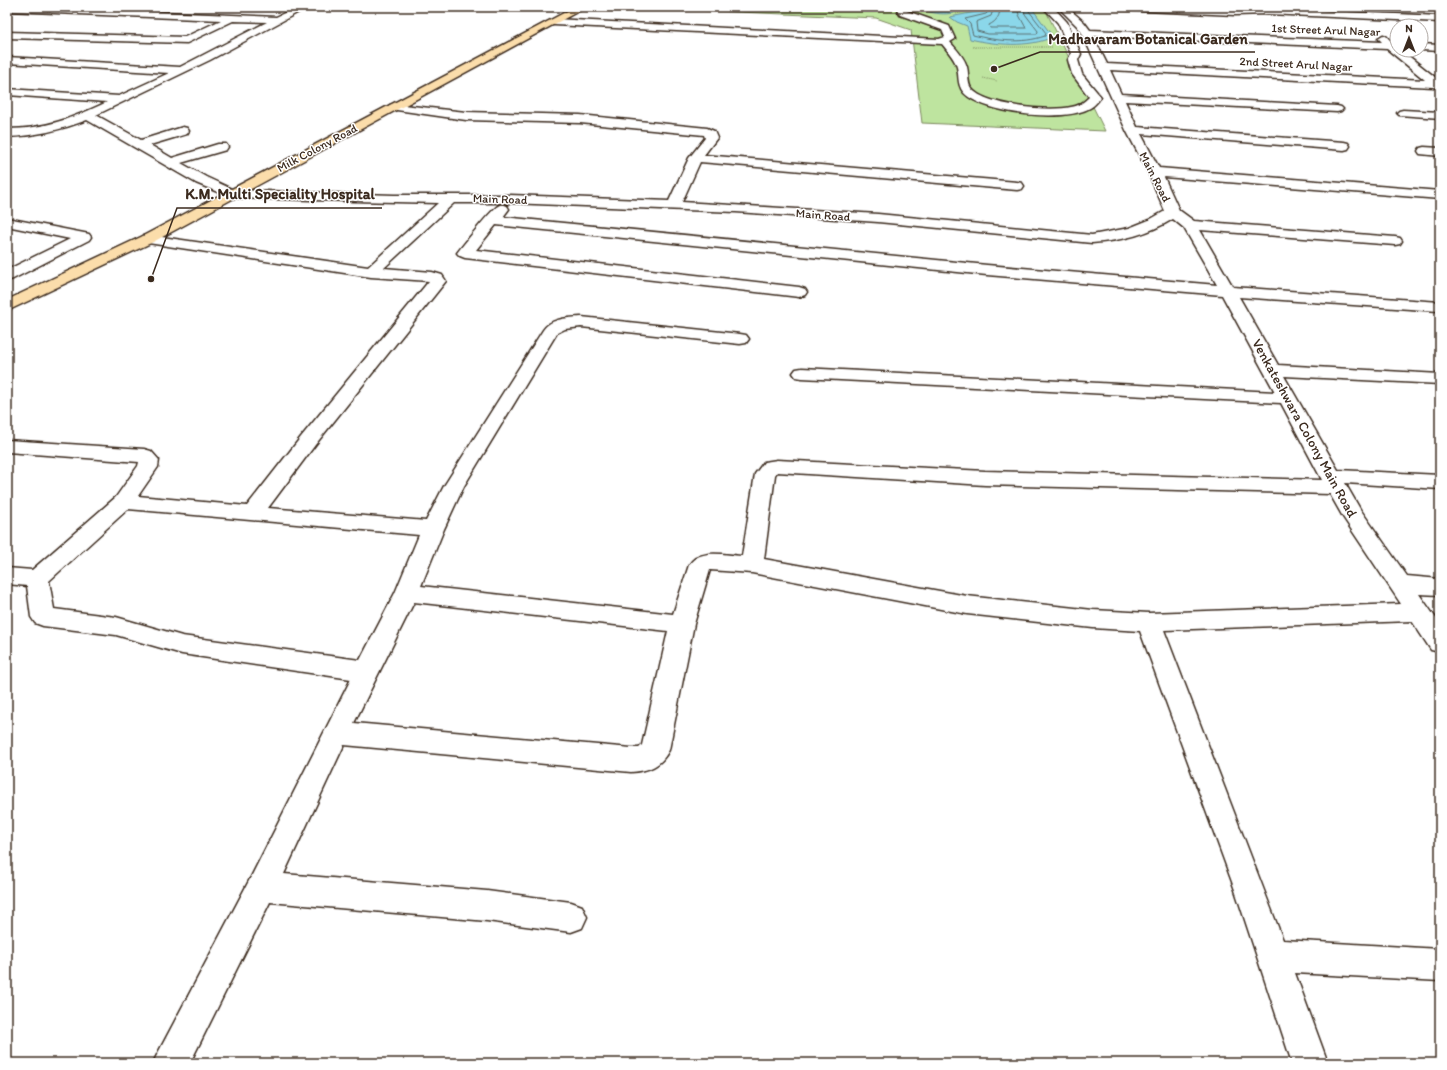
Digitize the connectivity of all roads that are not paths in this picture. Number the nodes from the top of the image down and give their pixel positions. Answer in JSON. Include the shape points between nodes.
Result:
{"nodes":[{"id":1,"x":137,"y":7,"type":"edge"},
{"id":2,"x":304,"y":7,"type":"edge"},
{"id":3,"x":582,"y":7,"type":"edge"},
{"id":4,"x":893,"y":7,"type":"edge"},
{"id":5,"x":1048,"y":7,"type":"edge"},
{"id":6,"x":1062,"y":7,"type":"edge"},
{"id":7,"x":1121,"y":7,"type":"edge"},
{"id":8,"x":1355,"y":7,"type":"edge"},
{"id":9,"x":7,"y":8,"type":"edge"},
{"id":10,"x":26,"y":9,"type":"junction"},
{"id":11,"x":901,"y":10,"type":"edge"},
{"id":12,"x":123,"y":14,"type":"junction"},
{"id":13,"x":1364,"y":15,"type":"junction"},
{"id":14,"x":7,"y":18,"type":"edge"},
{"id":15,"x":232,"y":19,"type":"junction"},
{"id":16,"x":1440,"y":19,"type":"edge"},
{"id":17,"x":278,"y":20,"type":"junction"},
{"id":18,"x":554,"y":22,"type":"junction"},
{"id":19,"x":1087,"y":33,"type":"junction"},
{"id":20,"x":7,"y":35,"type":"edge"},
{"id":21,"x":41,"y":36,"type":"junction"},
{"id":22,"x":187,"y":40,"type":"junction"},
{"id":23,"x":947,"y":40,"type":"junction"},
{"id":24,"x":1389,"y":41,"type":"edge"},
{"id":25,"x":21,"y":45,"type":"dead end"},
{"id":26,"x":1389,"y":46,"type":"edge"},
{"id":27,"x":1429,"y":47,"type":"edge"},
{"id":28,"x":1440,"y":48,"type":"edge"},
{"id":29,"x":168,"y":51,"type":"dead end"},
{"id":30,"x":156,"y":58,"type":"dead end"},
{"id":31,"x":1408,"y":58,"type":"edge"},
{"id":32,"x":7,"y":60,"type":"edge"},
{"id":33,"x":1103,"y":67,"type":"junction"},
{"id":34,"x":137,"y":68,"type":"junction"},
{"id":35,"x":183,"y":70,"type":"junction"},
{"id":36,"x":1439,"y":85,"type":"edge"},
{"id":37,"x":7,"y":92,"type":"edge"},
{"id":38,"x":1117,"y":96,"type":"junction"},
{"id":39,"x":121,"y":100,"type":"junction"},
{"id":40,"x":394,"y":107,"type":"junction"},
{"id":41,"x":1337,"y":109,"type":"dead end"},
{"id":42,"x":1403,"y":113,"type":"dead end"},
{"id":43,"x":1440,"y":115,"type":"edge"},
{"id":44,"x":86,"y":116,"type":"junction"},
{"id":45,"x":171,"y":124,"type":"dead end"},
{"id":46,"x":1132,"y":130,"type":"junction"},
{"id":47,"x":7,"y":133,"type":"edge"},
{"id":48,"x":140,"y":144,"type":"junction"},
{"id":49,"x":1344,"y":146,"type":"dead end"},
{"id":50,"x":222,"y":147,"type":"dead end"},
{"id":51,"x":1424,"y":151,"type":"dead end"},
{"id":52,"x":1440,"y":152,"type":"edge"},
{"id":53,"x":695,"y":158,"type":"junction"},
{"id":54,"x":172,"y":162,"type":"junction"},
{"id":55,"x":1155,"y":172,"type":"junction"},
{"id":56,"x":1017,"y":186,"type":"dead end"},
{"id":57,"x":232,"y":194,"type":"junction"},
{"id":58,"x":1440,"y":195,"type":"edge"},
{"id":59,"x":452,"y":198,"type":"junction"},
{"id":60,"x":510,"y":200,"type":"junction"},
{"id":61,"x":674,"y":206,"type":"junction"},
{"id":62,"x":1173,"y":212,"type":"junction"},
{"id":63,"x":491,"y":220,"type":"junction"},
{"id":64,"x":7,"y":222,"type":"edge"},
{"id":65,"x":1190,"y":225,"type":"junction"},
{"id":66,"x":148,"y":238,"type":"junction"},
{"id":67,"x":1395,"y":241,"type":"dead end"},
{"id":68,"x":7,"y":263,"type":"edge"},
{"id":69,"x":25,"y":267,"type":"junction"},
{"id":70,"x":371,"y":272,"type":"junction"},
{"id":71,"x":7,"y":276,"type":"edge"},
{"id":72,"x":1228,"y":291,"type":"junction"},
{"id":73,"x":799,"y":292,"type":"dead end"},
{"id":74,"x":10,"y":302,"type":"edge"},
{"id":75,"x":1438,"y":306,"type":"dead end"},
{"id":76,"x":740,"y":339,"type":"dead end"},
{"id":77,"x":1272,"y":370,"type":"junction"},
{"id":78,"x":802,"y":373,"type":"dead end"},
{"id":79,"x":1440,"y":379,"type":"edge"},
{"id":80,"x":1288,"y":398,"type":"junction"},
{"id":81,"x":7,"y":446,"type":"edge"},
{"id":82,"x":1334,"y":481,"type":"junction"},
{"id":83,"x":1440,"y":482,"type":"edge"},
{"id":84,"x":123,"y":502,"type":"junction"},
{"id":85,"x":253,"y":512,"type":"junction"},
{"id":86,"x":433,"y":529,"type":"junction"},
{"id":87,"x":752,"y":565,"type":"junction"},
{"id":88,"x":7,"y":576,"type":"edge"},
{"id":89,"x":37,"y":579,"type":"junction"},
{"id":90,"x":1400,"y":584,"type":"junction"},
{"id":91,"x":1440,"y":587,"type":"edge"},
{"id":92,"x":407,"y":593,"type":"junction"},
{"id":93,"x":1419,"y":612,"type":"junction"},
{"id":94,"x":1149,"y":622,"type":"junction"},
{"id":95,"x":682,"y":624,"type":"junction"},
{"id":96,"x":1440,"y":643,"type":"edge"},
{"id":97,"x":368,"y":671,"type":"junction"},
{"id":98,"x":336,"y":733,"type":"junction"},
{"id":99,"x":262,"y":887,"type":"junction"},
{"id":100,"x":571,"y":916,"type":"dead end"},
{"id":101,"x":1272,"y":956,"type":"junction"},
{"id":102,"x":1440,"y":965,"type":"edge"},
{"id":103,"x":171,"y":1063,"type":"edge"},
{"id":104,"x":1310,"y":1063,"type":"edge"}],
"edges":[{"from":1,"to":12,"type":"street"},
{"from":2,"to":17,"type":"street"},
{"from":3,"to":18,"type":"main road","name":"Milk Colony Road"},
{"from":4,"to":11,"type":"street"},
{"from":5,"to":23,"type":"street","via":[[1062,22],[1076,54],[1075,70],[1094,96],[1092,101],[1080,108],[1035,112],[988,103],[969,92],[963,83],[961,65]]},
{"from":6,"to":19,"type":"street","name":"Main Road"},
{"from":7,"to":13,"type":"street"},
{"from":8,"to":13,"type":"street"},
{"from":9,"to":10,"type":"street"},
{"from":10,"to":12,"type":"street"},
{"from":10,"to":14,"type":"street"},
{"from":11,"to":23,"type":"street","via":[[943,25],[948,31]]},
{"from":12,"to":15,"type":"street"},
{"from":13,"to":16,"type":"street"},
{"from":13,"to":24,"type":"street"},
{"from":15,"to":17,"type":"street"},
{"from":15,"to":22,"type":"street"},
{"from":17,"to":35,"type":"street"},
{"from":18,"to":23,"type":"street"},
{"from":18,"to":40,"type":"main road","name":"Milk Colony Road"},
{"from":19,"to":26,"type":"street","name":"1st Street Arul Nagar"},
{"from":19,"to":33,"type":"street","name":"Main Road"},
{"from":20,"to":21,"type":"street"},
{"from":21,"to":22,"type":"street"},
{"from":21,"to":25,"type":"street"},
{"from":22,"to":29,"type":"street"},
{"from":27,"to":28,"type":"street"},
{"from":30,"to":34,"type":"street"},
{"from":31,"to":36,"type":"street"},
{"from":32,"to":34,"type":"street"},
{"from":33,"to":36,"type":"street","name":"2nd Street Arul Nagar"},
{"from":33,"to":38,"type":"street","name":"Main Road"},
{"from":34,"to":35,"type":"street"},
{"from":35,"to":39,"type":"street"},
{"from":37,"to":39,"type":"street"},
{"from":38,"to":41,"type":"street"},
{"from":38,"to":46,"type":"street","name":"Main Road"},
{"from":39,"to":44,"type":"street"},
{"from":40,"to":53,"type":"street","via":[[466,116],[580,119],[707,132],[711,138]]},
{"from":40,"to":57,"type":"main road","name":"Milk Colony Road"},
{"from":42,"to":43,"type":"street"},
{"from":44,"to":47,"type":"street","via":[[54,128]]},
{"from":44,"to":48,"type":"street"},
{"from":45,"to":48,"type":"street","via":[[186,133]]},
{"from":46,"to":49,"type":"street"},
{"from":46,"to":55,"type":"street","name":"Main Road"},
{"from":48,"to":54,"type":"street"},
{"from":50,"to":54,"type":"street"},
{"from":51,"to":52,"type":"street"},
{"from":53,"to":56,"type":"street"},
{"from":53,"to":61,"type":"street"},
{"from":54,"to":57,"type":"street","via":[[201,180]]},
{"from":55,"to":58,"type":"street"},
{"from":55,"to":62,"type":"street","name":"Main Road"},
{"from":57,"to":59,"type":"street","name":"Main Road","via":[[394,199]]},
{"from":57,"to":66,"type":"main road","name":"Milk Colony Road"},
{"from":59,"to":60,"type":"street","name":"Main Road"},
{"from":59,"to":70,"type":"street"},
{"from":60,"to":61,"type":"street","name":"Main Road"},
{"from":60,"to":63,"type":"street"},
{"from":61,"to":62,"type":"street","name":"Main Road","via":[[878,218],[1092,239],[1136,231],[1160,222]]},
{"from":62,"to":65,"type":"street","name":"Venkateshwara Colony Main Road"},
{"from":63,"to":72,"type":"street"},
{"from":63,"to":73,"type":"street","via":[[465,252]]},
{"from":64,"to":69,"type":"street","via":[[84,237]]},
{"from":65,"to":67,"type":"street"},
{"from":65,"to":72,"type":"street","name":"Venkateshwara Colony Main Road"},
{"from":66,"to":70,"type":"street"},
{"from":66,"to":74,"type":"main road","name":"Milk Colony Road"},
{"from":68,"to":69,"type":"street"},
{"from":69,"to":71,"type":"street"},
{"from":70,"to":85,"type":"street","via":[[432,277],[438,281]]},
{"from":72,"to":75,"type":"street"},
{"from":72,"to":77,"type":"street","name":"Venkateshwara Colony Main Road"},
{"from":76,"to":86,"type":"street","via":[[581,322],[556,326],[551,330],[468,461]]},
{"from":77,"to":79,"type":"street"},
{"from":77,"to":80,"type":"street","name":"Venkateshwara Colony Main Road"},
{"from":78,"to":80,"type":"street"},
{"from":80,"to":82,"type":"street","name":"Venkateshwara Colony Main Road"},
{"from":81,"to":84,"type":"street","via":[[144,455],[150,462],[148,467]]},
{"from":82,"to":83,"type":"street"},
{"from":82,"to":87,"type":"street","via":[[985,478],[777,466],[771,467],[765,474]]},
{"from":82,"to":90,"type":"street","name":"Venkateshwara Colony Main Road","via":[[1351,512]]},
{"from":84,"to":85,"type":"street"},
{"from":84,"to":89,"type":"street"},
{"from":85,"to":86,"type":"street"},
{"from":86,"to":92,"type":"street"},
{"from":87,"to":94,"type":"street","via":[[967,605],[1093,619]]},
{"from":87,"to":95,"type":"street","via":[[705,562],[701,564]]},
{"from":88,"to":89,"type":"street"},
{"from":89,"to":97,"type":"street","via":[[43,617],[116,626],[182,645]]},
{"from":90,"to":91,"type":"street"},
{"from":90,"to":93,"type":"street","name":"Venkateshwara Colony Main Road"},
{"from":92,"to":95,"type":"street"},
{"from":92,"to":97,"type":"street"},
{"from":93,"to":94,"type":"street"},
{"from":93,"to":96,"type":"street","name":"Venkateshwara Colony Main Road"},
{"from":94,"to":101,"type":"street","via":[[1250,890]]},
{"from":95,"to":98,"type":"street","via":[[655,750],[650,757],[641,760]]},
{"from":97,"to":98,"type":"street"},
{"from":98,"to":99,"type":"street"},
{"from":99,"to":100,"type":"street","via":[[487,906]]},
{"from":99,"to":103,"type":"street"},
{"from":101,"to":102,"type":"street"},
{"from":101,"to":104,"type":"street"}]}
